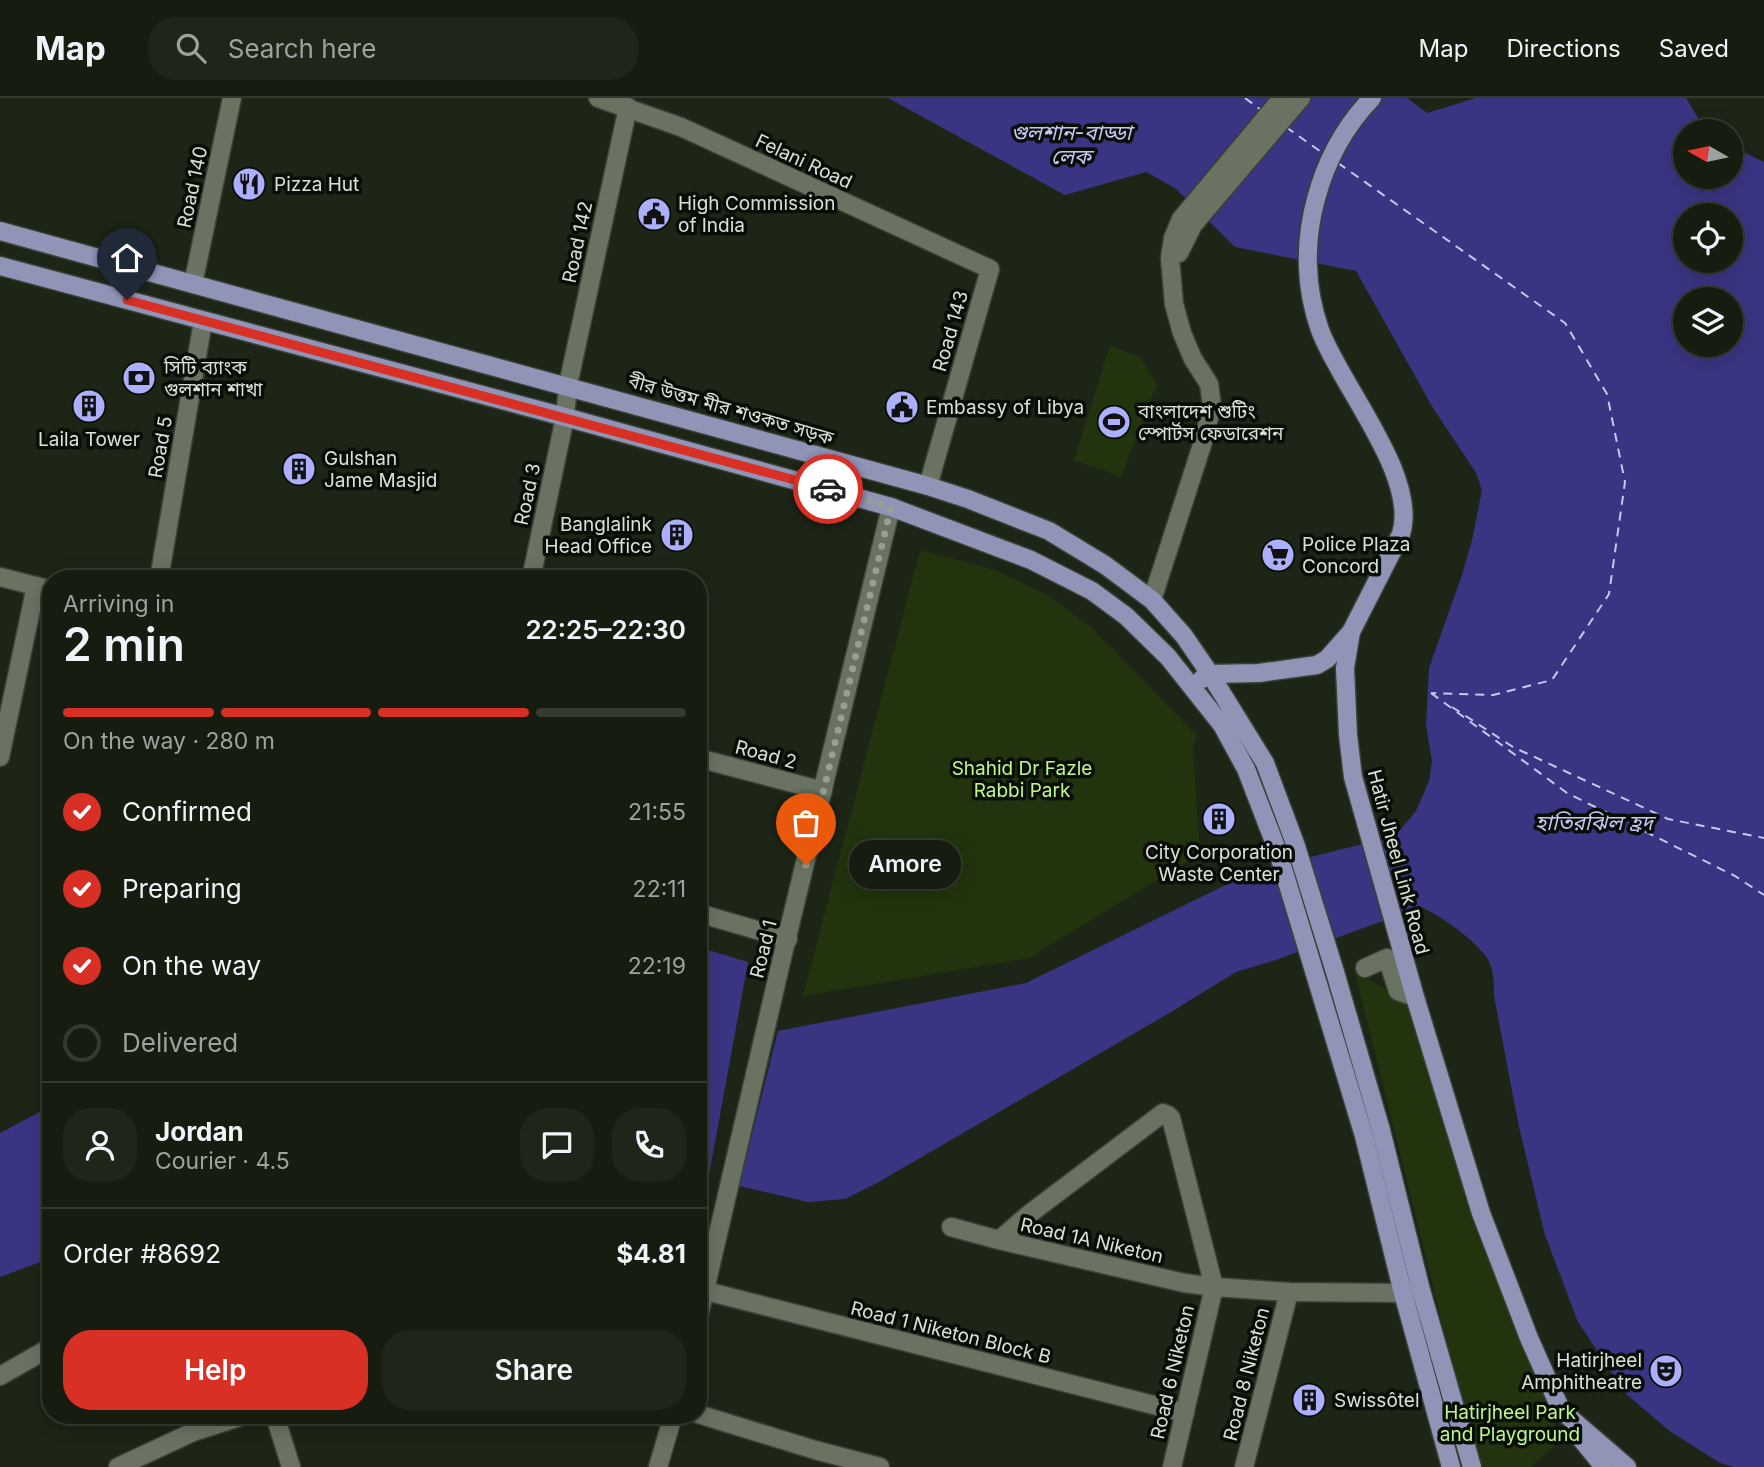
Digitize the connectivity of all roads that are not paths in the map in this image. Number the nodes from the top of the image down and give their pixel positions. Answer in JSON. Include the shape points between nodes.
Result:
{"nodes":[{"id":1,"x":232,"y":98,"type":"edge"},
{"id":2,"x":598,"y":98,"type":"edge"},
{"id":3,"x":1282,"y":98,"type":"edge"},
{"id":4,"x":1301,"y":98,"type":"edge"},
{"id":5,"x":1373,"y":98,"type":"edge"},
{"id":6,"x":628,"y":107,"type":"junction"},
{"id":7,"x":1187,"y":222,"type":"junction"},
{"id":8,"x":0,"y":231,"type":"edge"},
{"id":9,"x":0,"y":266,"type":"edge"},
{"id":10,"x":990,"y":269,"type":"joint"},
{"id":11,"x":193,"y":284,"type":"junction"},
{"id":12,"x":203,"y":321,"type":"junction"},
{"id":13,"x":568,"y":385,"type":"junction"},
{"id":14,"x":565,"y":417,"type":"junction"},
{"id":15,"x":928,"y":486,"type":"junction"},
{"id":16,"x":891,"y":507,"type":"junction"},
{"id":17,"x":161,"y":570,"type":"edge"},
{"id":18,"x":533,"y":570,"type":"edge"},
{"id":19,"x":0,"y":577,"type":"edge"},
{"id":20,"x":42,"y":588,"type":"edge"},
{"id":21,"x":42,"y":592,"type":"edge"},
{"id":22,"x":1152,"y":600,"type":"junction"},
{"id":23,"x":1351,"y":632,"type":"junction"},
{"id":24,"x":1210,"y":674,"type":"junction"},
{"id":25,"x":1192,"y":686,"type":"junction"},
{"id":26,"x":0,"y":757,"type":"edge"},
{"id":27,"x":707,"y":760,"type":"edge"},
{"id":28,"x":823,"y":791,"type":"junction"},
{"id":29,"x":707,"y":916,"type":"edge"},
{"id":30,"x":788,"y":939,"type":"junction"},
{"id":31,"x":1365,"y":968,"type":"dead end"},
{"id":32,"x":1415,"y":997,"type":"junction"},
{"id":33,"x":951,"y":1227,"type":"dead end"},
{"id":34,"x":999,"y":1240,"type":"junction"},
{"id":35,"x":707,"y":1270,"type":"edge"},
{"id":36,"x":1214,"y":1287,"type":"junction"},
{"id":37,"x":707,"y":1291,"type":"edge"},
{"id":38,"x":1289,"y":1292,"type":"junction"},
{"id":39,"x":1412,"y":1292,"type":"junction"},
{"id":40,"x":42,"y":1352,"type":"edge"},
{"id":41,"x":0,"y":1376,"type":"edge"},
{"id":42,"x":1561,"y":1409,"type":"junction"},
{"id":43,"x":1185,"y":1413,"type":"junction"},
{"id":44,"x":707,"y":1417,"type":"edge"},
{"id":45,"x":218,"y":1424,"type":"edge"},
{"id":46,"x":278,"y":1424,"type":"edge"},
{"id":47,"x":671,"y":1424,"type":"edge"},
{"id":48,"x":118,"y":1467,"type":"edge"},
{"id":49,"x":291,"y":1467,"type":"edge"},
{"id":50,"x":658,"y":1467,"type":"edge"},
{"id":51,"x":880,"y":1467,"type":"edge"},
{"id":52,"x":1172,"y":1467,"type":"edge"},
{"id":53,"x":1244,"y":1467,"type":"edge"},
{"id":54,"x":1451,"y":1467,"type":"edge"},
{"id":55,"x":1472,"y":1467,"type":"edge"},
{"id":56,"x":1604,"y":1467,"type":"edge"},
{"id":57,"x":1627,"y":1467,"type":"edge"}],
"edges":[{"from":1,"to":11,"type":"street","name":"Road 140"},
{"from":2,"to":6,"type":"street","name":"Felani Road"},
{"from":3,"to":7,"type":"street"},
{"from":4,"to":7,"type":"street"},
{"from":5,"to":23,"type":"main road","name":"Hatir Jheel Link Road","via":[[1350,124],[1326,167],[1310,228],[1307,275],[1320,331],[1381,447],[1405,508],[1401,534]]},
{"from":6,"to":10,"type":"street","name":"Felani Road"},
{"from":6,"to":13,"type":"street","name":"Road 142"},
{"from":7,"to":22,"type":"street","via":[[1173,238],[1174,304],[1182,333],[1209,384],[1212,406]]},
{"from":8,"to":11,"type":"main road","name":"বীর উত্তম মীর শওকত সড়ক"},
{"from":9,"to":12,"type":"main road"},
{"from":10,"to":15,"type":"street","name":"Road 143"},
{"from":11,"to":13,"type":"main road","name":"বীর উত্তম মীর শওকত সড়ক"},
{"from":12,"to":14,"type":"main road"},
{"from":12,"to":17,"type":"street","name":"Road 5"},
{"from":13,"to":14,"type":"street","name":"Road 142"},
{"from":13,"to":15,"type":"main road","name":"বীর উত্তম মীর শওকত সড়ক"},
{"from":14,"to":16,"type":"main road"},
{"from":14,"to":18,"type":"street","name":"Road 3"},
{"from":15,"to":22,"type":"main road","name":"বীর উত্তম মীর শওকত সড়ক","via":[[1048,531]]},
{"from":16,"to":25,"type":"main road","via":[[1031,560],[1092,591],[1126,616]]},
{"from":16,"to":28,"type":"street","name":"Road 1"},
{"from":19,"to":20,"type":"street"},
{"from":21,"to":26,"type":"street"},
{"from":22,"to":24,"type":"main road","name":"বীর উত্তম মীর শওকত সড়ক"},
{"from":23,"to":24,"type":"main road","via":[[1317,665]]},
{"from":23,"to":32,"type":"main road","name":"Hatir Jheel Link Road","via":[[1345,668],[1353,777]]},
{"from":24,"to":25,"type":"main road"},
{"from":24,"to":39,"type":"main road","name":"বীর উত্তম মীর শওকত সড়ক","via":[[1265,763],[1296,846],[1381,1130]]},
{"from":25,"to":39,"type":"main road","via":[[1247,769],[1278,852]]},
{"from":27,"to":28,"type":"street","name":"Road 2"},
{"from":28,"to":30,"type":"street","name":"Road 1"},
{"from":29,"to":30,"type":"street"},
{"from":30,"to":35,"type":"street","name":"Road 1"},
{"from":31,"to":32,"type":"street","via":[[1387,958],[1398,991]]},
{"from":32,"to":42,"type":"main road","name":"Hatir Jheel Link Road","via":[[1481,1213]]},
{"from":33,"to":34,"type":"street"},
{"from":34,"to":36,"type":"street","name":"Road 1A Niketon"},
{"from":34,"to":36,"type":"street","name":"Road 1A Niketon","via":[[1163,1114],[1168,1115]]},
{"from":36,"to":38,"type":"street","name":"Road 1A Niketon"},
{"from":36,"to":43,"type":"street","name":"Road 6 Niketon"},
{"from":37,"to":43,"type":"street","name":"Road 1 Niketon Block B"},
{"from":38,"to":39,"type":"street","name":"Road 1A Niketon"},
{"from":38,"to":53,"type":"street","name":"Road 8 Niketon"},
{"from":39,"to":54,"type":"main road"},
{"from":39,"to":55,"type":"main road"},
{"from":40,"to":41,"type":"street"},
{"from":42,"to":56,"type":"main road","name":"Hatir Jheel Link Road"},
{"from":42,"to":57,"type":"main road","name":"Hatir Jheel Link Road"},
{"from":43,"to":52,"type":"street","name":"Road 6 Niketon"},
{"from":44,"to":51,"type":"street"},
{"from":45,"to":48,"type":"street"},
{"from":46,"to":49,"type":"street"},
{"from":47,"to":50,"type":"street"}]}
